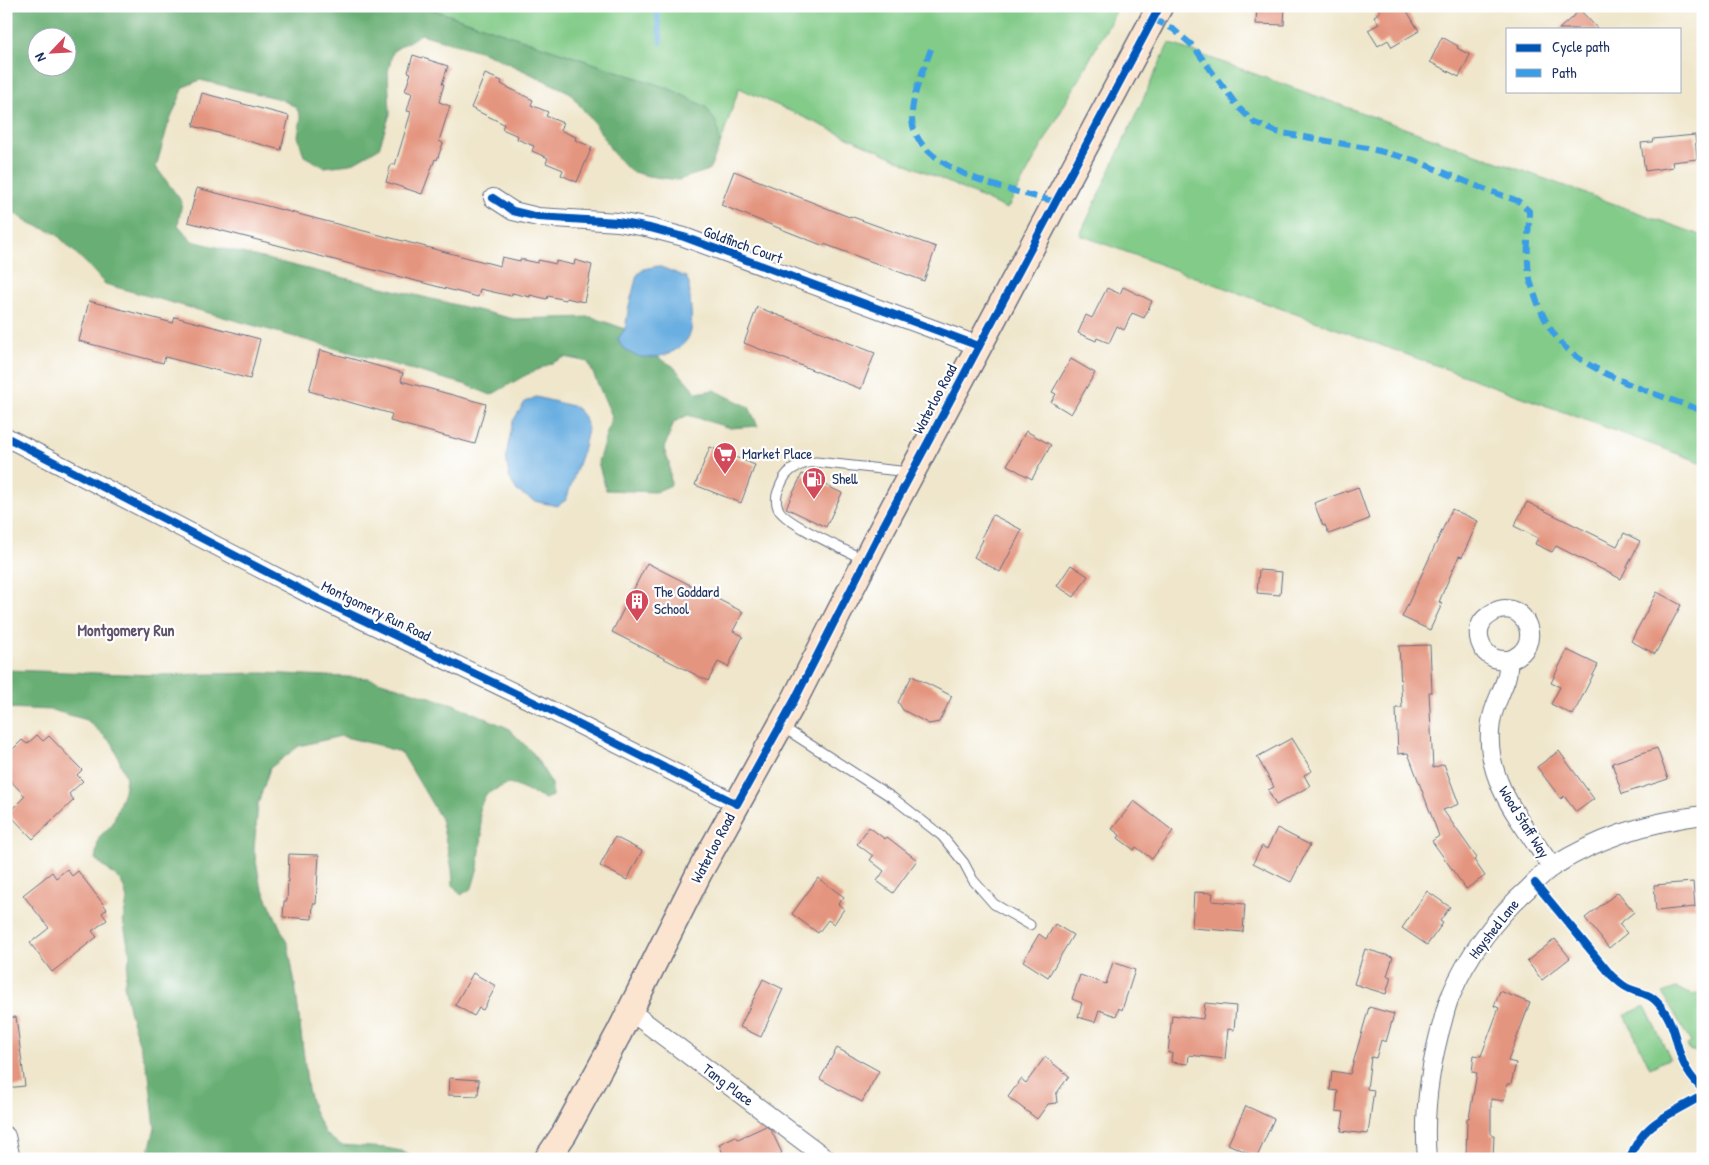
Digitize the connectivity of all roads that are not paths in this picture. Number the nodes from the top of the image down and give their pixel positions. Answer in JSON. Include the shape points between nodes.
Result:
{"nodes":[{"id":1,"x":1160,"y":6,"type":"edge"},
{"id":2,"x":493,"y":198,"type":"dead end"},
{"id":3,"x":979,"y":346,"type":"junction"},
{"id":4,"x":6,"y":437,"type":"edge"},
{"id":5,"x":912,"y":472,"type":"junction"},
{"id":6,"x":866,"y":560,"type":"junction"},
{"id":7,"x":1509,"y":660,"type":"dead end"},
{"id":8,"x":781,"y":726,"type":"junction"},
{"id":9,"x":737,"y":804,"type":"junction"},
{"id":10,"x":1703,"y":815,"type":"edge"},
{"id":11,"x":1552,"y":867,"type":"junction"},
{"id":12,"x":1030,"y":925,"type":"dead end"},
{"id":13,"x":630,"y":1011,"type":"junction"},
{"id":14,"x":6,"y":1136,"type":"edge"},
{"id":15,"x":11,"y":1159,"type":"edge"},
{"id":16,"x":548,"y":1159,"type":"edge"},
{"id":17,"x":827,"y":1159,"type":"edge"},
{"id":18,"x":1427,"y":1159,"type":"edge"}],
"edges":[{"from":1,"to":3,"type":"main road","name":"Waterloo Road"},
{"from":2,"to":3,"type":"street","name":"Goldfinch Court","via":[[513,211],[538,217],[618,222],[684,237]]},
{"from":3,"to":5,"type":"main road","name":"Waterloo Road"},
{"from":4,"to":9,"type":"street","name":"Montgomery Run Road","via":[[319,599]]},
{"from":5,"to":6,"type":"main road","name":"Waterloo Road"},
{"from":5,"to":6,"type":"lane","via":[[816,462],[795,467],[785,475],[776,496],[778,510],[788,520]]},
{"from":6,"to":8,"type":"main road","name":"Waterloo Road"},
{"from":7,"to":11,"type":"street","name":"Wood Staff Way","via":[[1507,677],[1491,723],[1491,759],[1503,793]]},
{"from":8,"to":9,"type":"main road","name":"Waterloo Road"},
{"from":8,"to":12,"type":"lane","via":[[893,798],[942,836],[994,904]]},
{"from":9,"to":13,"type":"main road","name":"Waterloo Road"},
{"from":10,"to":11,"type":"street","name":"Hayshed Lane","via":[[1638,827],[1597,843]]},
{"from":11,"to":18,"type":"street","name":"Hayshed Lane","via":[[1516,899],[1497,922],[1470,958],[1450,996],[1429,1076]]},
{"from":13,"to":16,"type":"main road","name":"Waterloo Road"},
{"from":13,"to":17,"type":"street","name":"Tang Place"},
{"from":14,"to":15,"type":"street"}]}
